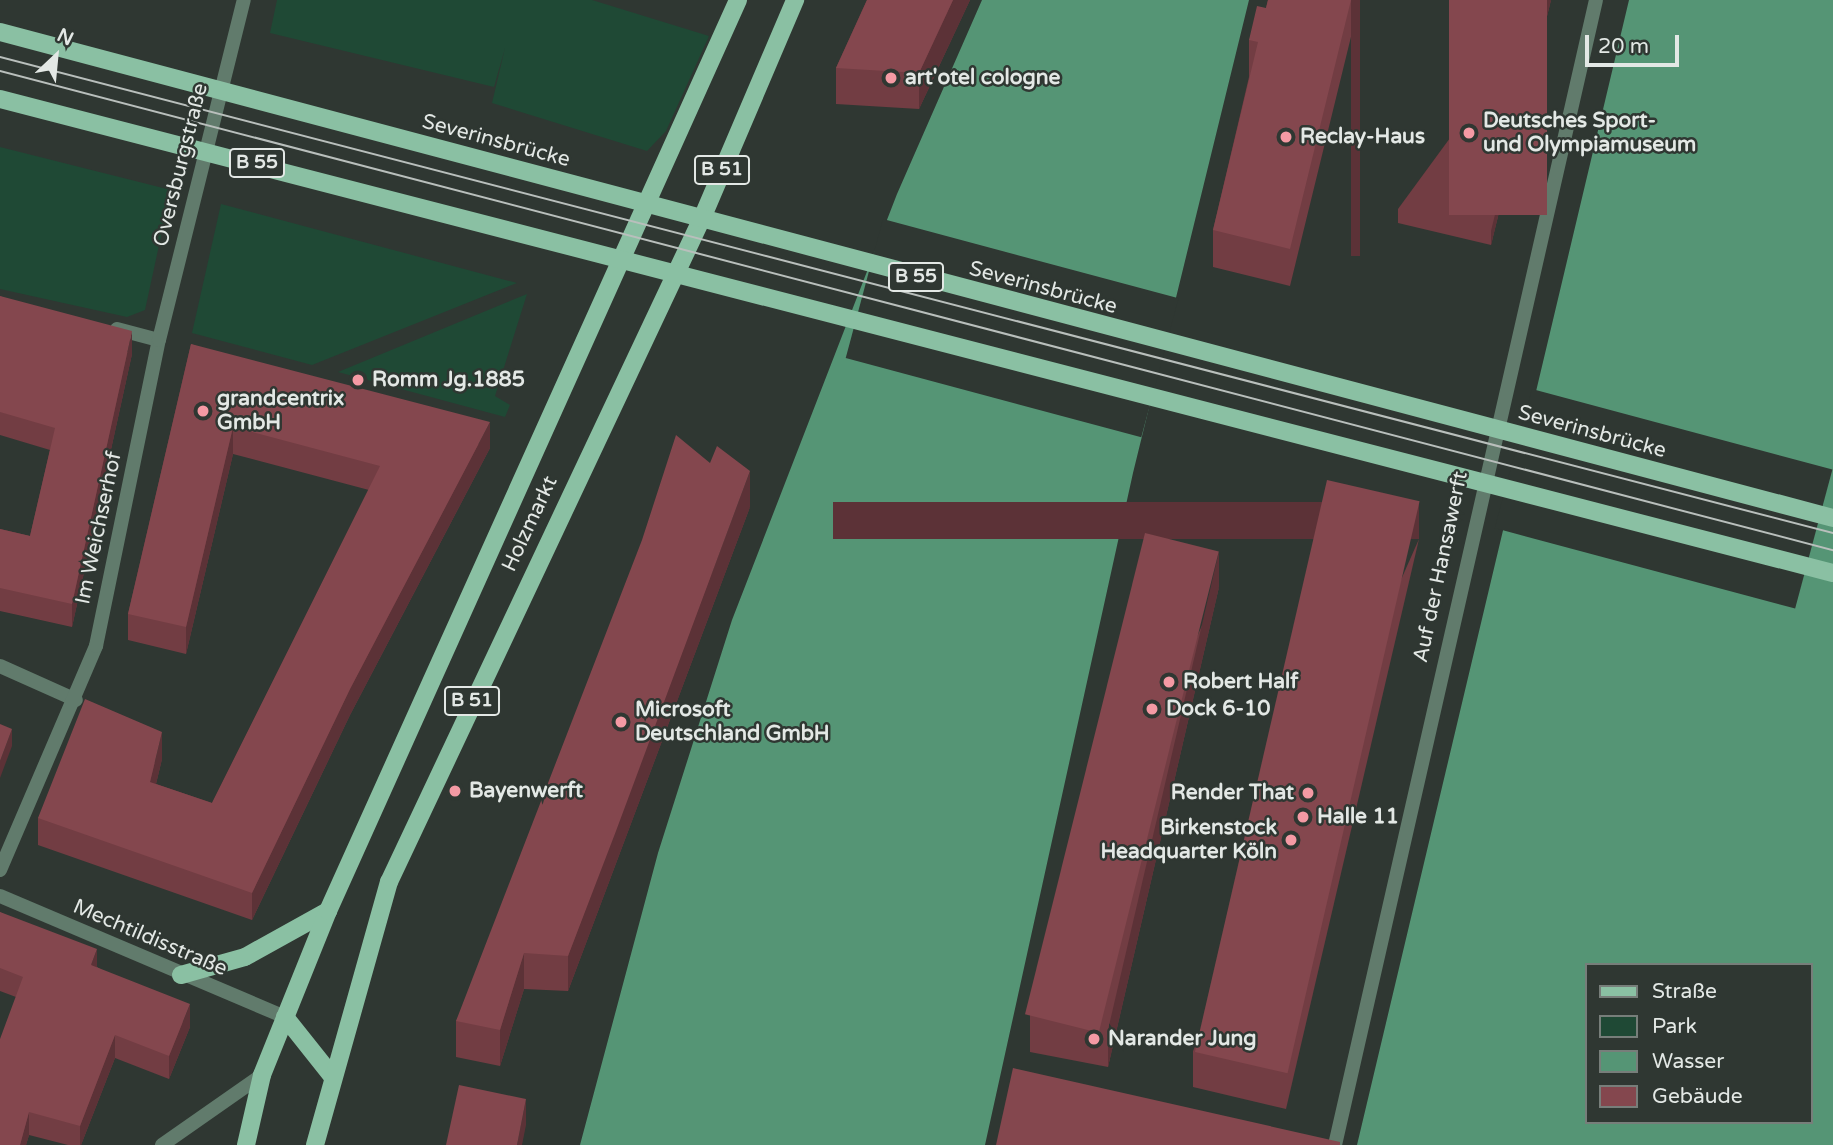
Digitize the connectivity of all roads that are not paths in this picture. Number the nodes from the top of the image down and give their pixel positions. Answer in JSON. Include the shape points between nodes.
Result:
{"nodes":[{"id":1,"x":244,"y":0,"type":"edge"},
{"id":2,"x":738,"y":0,"type":"edge"},
{"id":3,"x":795,"y":0,"type":"edge"},
{"id":4,"x":1596,"y":0,"type":"edge"},
{"id":5,"x":0,"y":32,"type":"edge"},
{"id":6,"x":0,"y":99,"type":"edge"},
{"id":7,"x":106,"y":326,"type":"edge"},
{"id":8,"x":159,"y":340,"type":"junction"},
{"id":9,"x":1833,"y":518,"type":"edge"},
{"id":10,"x":1833,"y":573,"type":"edge"},
{"id":11,"x":0,"y":666,"type":"edge"},
{"id":12,"x":76,"y":700,"type":"junction"},
{"id":13,"x":0,"y":870,"type":"edge"},
{"id":14,"x":0,"y":896,"type":"edge"},
{"id":15,"x":328,"y":911,"type":"junction"},
{"id":16,"x":181,"y":975,"type":"junction"},
{"id":17,"x":285,"y":1017,"type":"junction"},
{"id":18,"x":262,"y":1075,"type":"junction"},
{"id":19,"x":332,"y":1076,"type":"junction"},
{"id":20,"x":162,"y":1145,"type":"edge"},
{"id":21,"x":246,"y":1145,"type":"edge"},
{"id":22,"x":315,"y":1145,"type":"edge"},
{"id":23,"x":1335,"y":1145,"type":"edge"}],
"edges":[{"from":1,"to":8,"type":"street","name":"Oversburgstraße"},
{"from":2,"to":15,"type":"main road","name":"Holzmarkt","number":"B 51"},
{"from":3,"to":19,"type":"main road","name":"Holzmarkt","number":"B 51","via":[[703,216],[388,882]]},
{"from":4,"to":23,"type":"street","name":"Auf der Hansawerft"},
{"from":5,"to":9,"type":"main road","name":"Severinsbrücke","number":"B 55","bridge":true},
{"from":6,"to":10,"type":"main road","number":"B 55","bridge":true},
{"from":7,"to":8,"type":"street"},
{"from":8,"to":12,"type":"street","name":"Im Weichserhof","via":[[96,646]]},
{"from":11,"to":12,"type":"street"},
{"from":12,"to":13,"type":"street","name":"Im Weichserhof"},
{"from":14,"to":16,"type":"street","name":"Mechtildisstraße"},
{"from":15,"to":16,"type":"main road","via":[[245,957]]},
{"from":15,"to":17,"type":"main road","name":"Holzmarkt","number":"B 51"},
{"from":16,"to":17,"type":"street","name":"Mechtildisstraße"},
{"from":17,"to":18,"type":"main road","number":"B 51"},
{"from":17,"to":19,"type":"main road"},
{"from":18,"to":20,"type":"street"},
{"from":18,"to":21,"type":"main road","number":"B 51"},
{"from":19,"to":22,"type":"main road","number":"B 51"}]}
